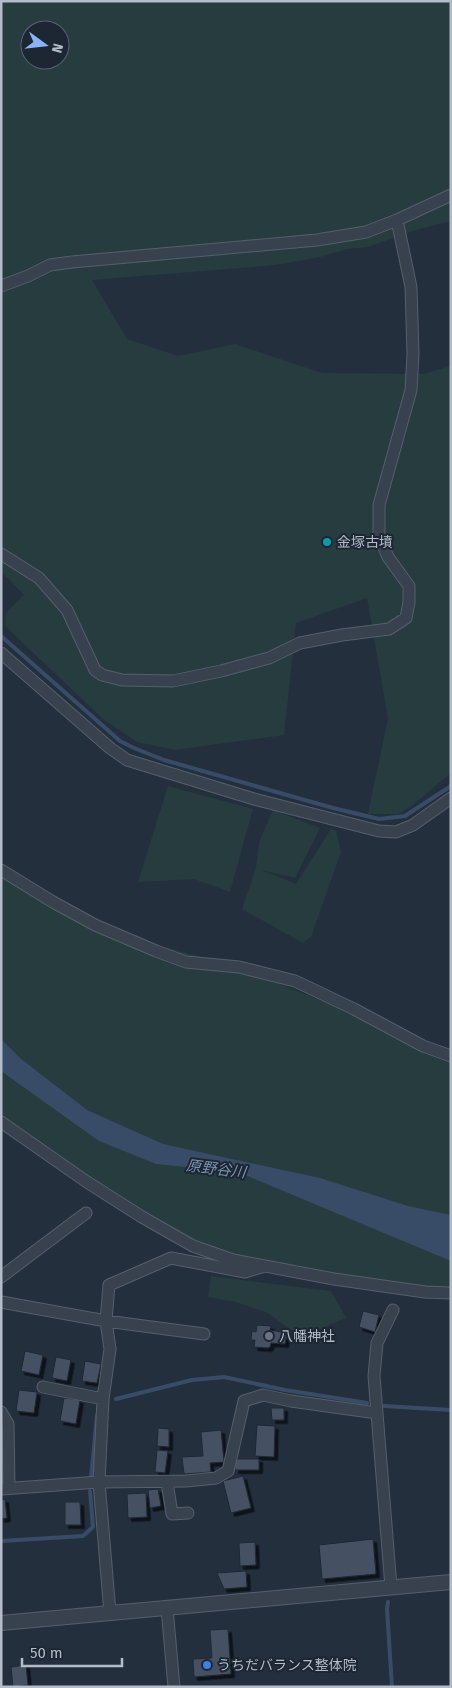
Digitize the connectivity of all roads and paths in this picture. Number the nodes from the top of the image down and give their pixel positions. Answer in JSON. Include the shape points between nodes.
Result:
{"nodes":[{"id":1,"x":451,"y":195,"type":"edge"},
{"id":2,"x":397,"y":220,"type":"junction"},
{"id":3,"x":1,"y":286,"type":"edge"},
{"id":4,"x":1,"y":554,"type":"edge"},
{"id":5,"x":1,"y":654,"type":"edge"},
{"id":6,"x":451,"y":798,"type":"edge"},
{"id":7,"x":1,"y":870,"type":"edge"},
{"id":8,"x":451,"y":1056,"type":"edge"},
{"id":9,"x":1,"y":1122,"type":"edge"},
{"id":10,"x":86,"y":1212,"type":"dead end"},
{"id":11,"x":266,"y":1266,"type":"junction"},
{"id":12,"x":1,"y":1277,"type":"edge"},
{"id":13,"x":451,"y":1294,"type":"edge"},
{"id":14,"x":1,"y":1302,"type":"edge"},
{"id":15,"x":393,"y":1310,"type":"dead end"},
{"id":16,"x":106,"y":1321,"type":"junction"},
{"id":17,"x":204,"y":1334,"type":"dead end"},
{"id":18,"x":43,"y":1387,"type":"dead end"},
{"id":19,"x":103,"y":1399,"type":"junction"},
{"id":20,"x":1,"y":1412,"type":"edge"},
{"id":21,"x":377,"y":1414,"type":"junction"},
{"id":22,"x":99,"y":1482,"type":"junction"},
{"id":23,"x":167,"y":1482,"type":"junction"},
{"id":24,"x":5,"y":1489,"type":"edge"},
{"id":25,"x":188,"y":1513,"type":"dead end"},
{"id":26,"x":451,"y":1582,"type":"edge"},
{"id":27,"x":391,"y":1587,"type":"junction"},
{"id":28,"x":167,"y":1608,"type":"junction"},
{"id":29,"x":110,"y":1613,"type":"junction"},
{"id":30,"x":1,"y":1623,"type":"edge"},
{"id":31,"x":174,"y":1687,"type":"edge"}],
"edges":[{"from":1,"to":2,"type":"street"},
{"from":2,"to":3,"type":"street","via":[[366,232],[317,240],[50,265]]},
{"from":2,"to":4,"type":"street","via":[[410,287],[414,354],[411,390],[379,505],[379,536],[388,556],[409,586],[406,618],[389,629],[300,643],[269,658],[221,671],[173,681],[122,680],[95,670],[67,610],[39,578]]},
{"from":5,"to":6,"type":"street","via":[[127,760],[254,799],[379,831],[396,832],[413,825]]},
{"from":7,"to":8,"type":"street","via":[[95,925],[156,951],[186,962],[239,967],[295,981],[423,1046]]},
{"from":9,"to":11,"type":"street","via":[[158,1228],[193,1246],[233,1260]]},
{"from":10,"to":12,"type":"street"},
{"from":11,"to":13,"type":"street","via":[[334,1279]]},
{"from":11,"to":16,"type":"street","via":[[245,1272],[171,1258],[108,1285]]},
{"from":14,"to":16,"type":"street"},
{"from":15,"to":21,"type":"street","via":[[377,1343],[374,1376]]},
{"from":16,"to":17,"type":"street"},
{"from":16,"to":19,"type":"street","via":[[110,1349]]},
{"from":18,"to":19,"type":"street"},
{"from":19,"to":22,"type":"street"},
{"from":20,"to":24,"type":"street","via":[[8,1424]]},
{"from":21,"to":23,"type":"street","via":[[263,1395],[252,1397],[244,1401],[228,1471],[216,1478]]},
{"from":21,"to":27,"type":"street"},
{"from":22,"to":23,"type":"street"},
{"from":22,"to":24,"type":"street"},
{"from":22,"to":29,"type":"street"},
{"from":23,"to":25,"type":"street","via":[[172,1514]]},
{"from":26,"to":27,"type":"street"},
{"from":27,"to":28,"type":"street"},
{"from":28,"to":29,"type":"street"},
{"from":28,"to":31,"type":"street"},
{"from":29,"to":30,"type":"street"}]}
